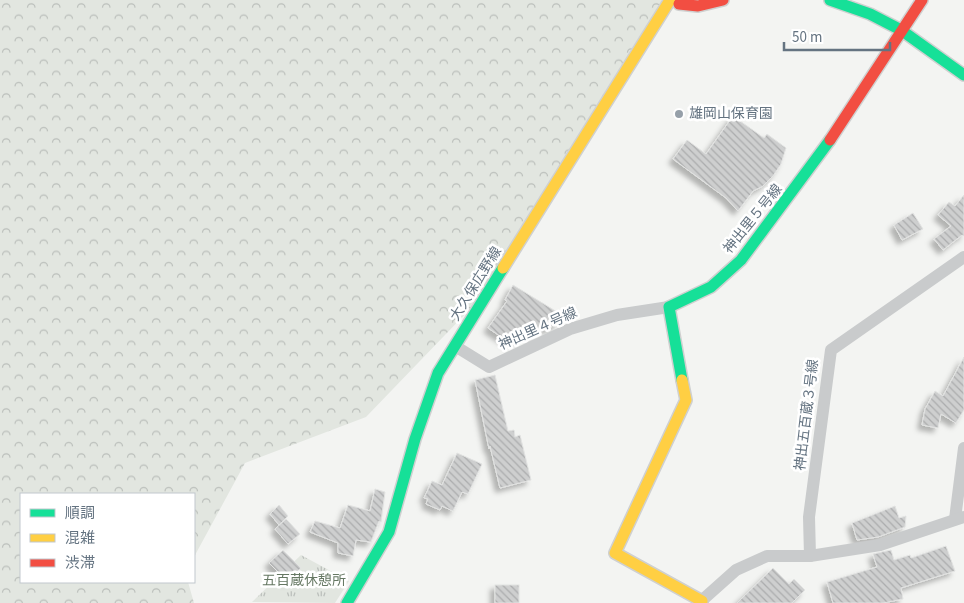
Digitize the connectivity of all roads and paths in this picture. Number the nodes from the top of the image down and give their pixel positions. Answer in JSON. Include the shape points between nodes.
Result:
{"nodes":[{"id":1,"x":723,"y":0,"type":"edge"},
{"id":2,"x":830,"y":0,"type":"edge"},
{"id":3,"x":922,"y":0,"type":"edge"},
{"id":4,"x":672,"y":3,"type":"edge"},
{"id":5,"x":901,"y":30,"type":"junction"},
{"id":6,"x":964,"y":75,"type":"edge"},
{"id":7,"x":964,"y":257,"type":"edge"},
{"id":8,"x":669,"y":307,"type":"junction"},
{"id":9,"x":455,"y":346,"type":"junction"},
{"id":10,"x":964,"y":448,"type":"edge"},
{"id":11,"x":960,"y":518,"type":"edge"},
{"id":12,"x":810,"y":556,"type":"junction"},
{"id":13,"x":700,"y":602,"type":"edge"},
{"id":14,"x":347,"y":603,"type":"edge"}],
"edges":[{"from":1,"to":4,"type":"street","via":[[698,6]]},
{"from":2,"to":5,"type":"street","via":[[870,14]]},
{"from":3,"to":5,"type":"street","name":"神出里５号線"},
{"from":4,"to":9,"type":"street","name":"大久保広野線"},
{"from":5,"to":6,"type":"street"},
{"from":5,"to":8,"type":"street","name":"神出里５号線","via":[[847,116],[741,260],[711,287]]},
{"from":7,"to":12,"type":"street","name":"神出五百蔵３号線","via":[[831,350],[809,517]]},
{"from":8,"to":9,"type":"street","name":"神出里４号線","via":[[570,329],[489,368]]},
{"from":8,"to":13,"type":"street","via":[[686,400],[615,553]]},
{"from":9,"to":14,"type":"street","name":"大久保広野線","via":[[438,373],[415,439],[389,532]]},
{"from":10,"to":11,"type":"street"},
{"from":11,"to":12,"type":"street","via":[[880,545]]},
{"from":12,"to":13,"type":"street","via":[[767,556],[736,570]]}]}
